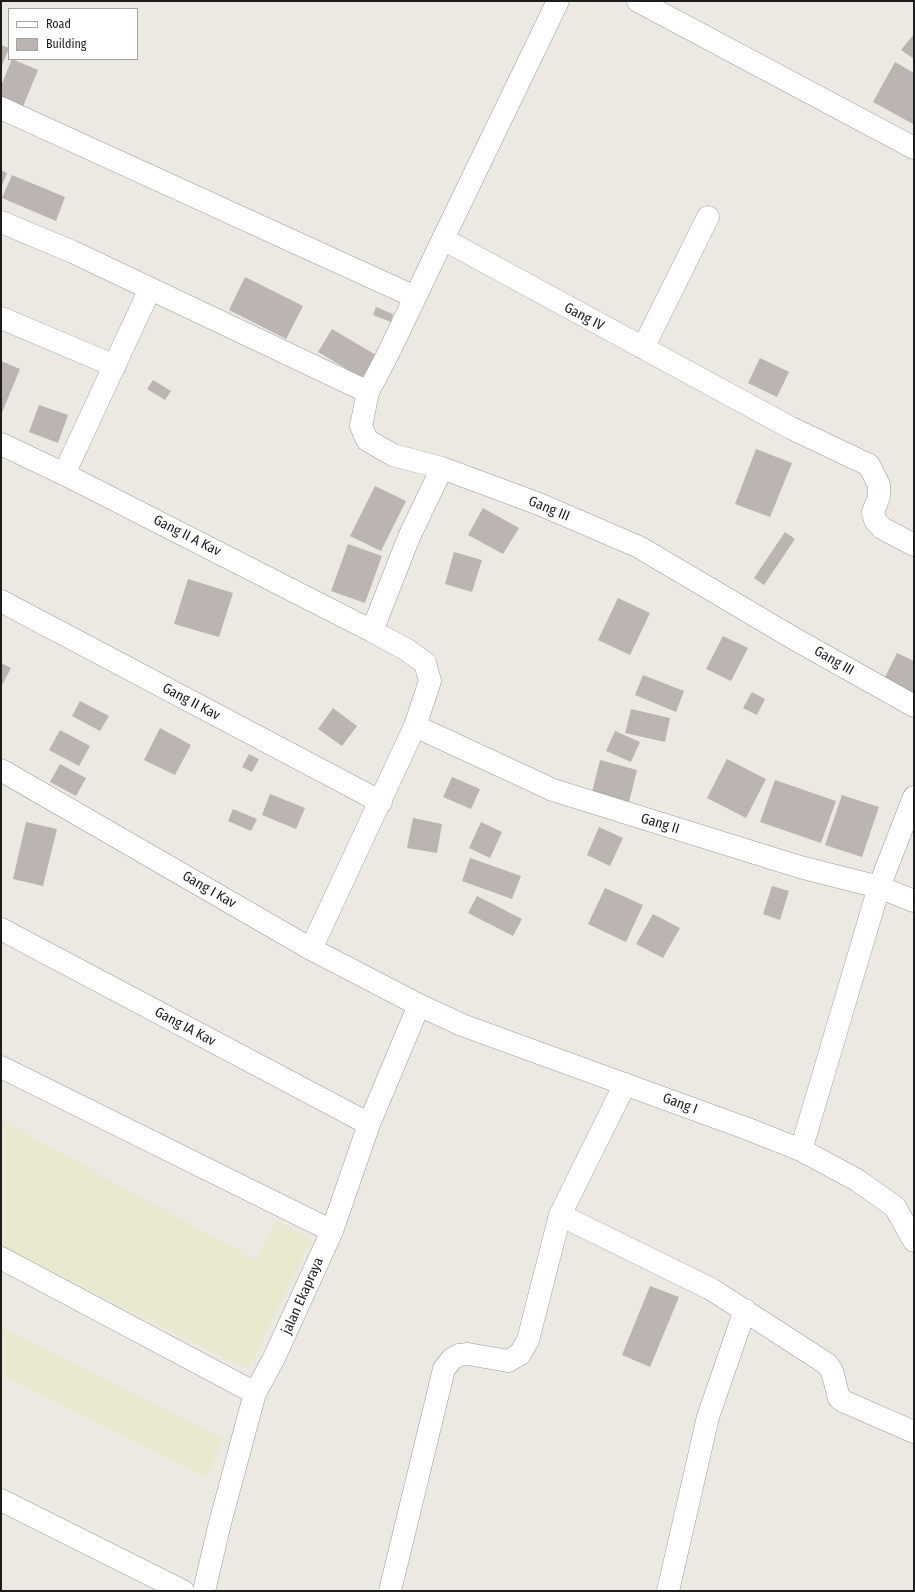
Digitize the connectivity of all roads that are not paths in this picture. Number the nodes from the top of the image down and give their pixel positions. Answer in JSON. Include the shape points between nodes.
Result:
{"nodes":[{"id":1,"x":558,"y":1,"type":"edge"},
{"id":2,"x":638,"y":1,"type":"edge"},
{"id":3,"x":1,"y":108,"type":"edge"},
{"id":4,"x":914,"y":148,"type":"edge"},
{"id":5,"x":708,"y":217,"type":"dead end"},
{"id":6,"x":1,"y":222,"type":"edge"},
{"id":7,"x":442,"y":239,"type":"junction"},
{"id":8,"x":150,"y":288,"type":"junction"},
{"id":9,"x":415,"y":297,"type":"junction"},
{"id":10,"x":1,"y":318,"type":"edge"},
{"id":11,"x":643,"y":348,"type":"junction"},
{"id":12,"x":115,"y":366,"type":"junction"},
{"id":13,"x":368,"y":392,"type":"junction"},
{"id":14,"x":1,"y":444,"type":"edge"},
{"id":15,"x":442,"y":468,"type":"junction"},
{"id":16,"x":64,"y":474,"type":"junction"},
{"id":17,"x":914,"y":545,"type":"edge"},
{"id":18,"x":1,"y":602,"type":"edge"},
{"id":19,"x":372,"y":631,"type":"junction"},
{"id":20,"x":914,"y":706,"type":"edge"},
{"id":21,"x":415,"y":726,"type":"junction"},
{"id":22,"x":1,"y":770,"type":"edge"},
{"id":23,"x":914,"y":798,"type":"edge"},
{"id":24,"x":381,"y":802,"type":"junction"},
{"id":25,"x":879,"y":887,"type":"junction"},
{"id":26,"x":914,"y":901,"type":"edge"},
{"id":27,"x":1,"y":929,"type":"edge"},
{"id":28,"x":311,"y":949,"type":"junction"},
{"id":29,"x":419,"y":1005,"type":"junction"},
{"id":30,"x":1,"y":1067,"type":"edge"},
{"id":31,"x":625,"y":1084,"type":"junction"},
{"id":32,"x":369,"y":1124,"type":"junction"},
{"id":33,"x":801,"y":1150,"type":"junction"},
{"id":34,"x":560,"y":1216,"type":"junction"},
{"id":35,"x":332,"y":1231,"type":"junction"},
{"id":36,"x":914,"y":1241,"type":"edge"},
{"id":37,"x":1,"y":1258,"type":"edge"},
{"id":38,"x":745,"y":1310,"type":"junction"},
{"id":39,"x":255,"y":1393,"type":"junction"},
{"id":40,"x":914,"y":1432,"type":"edge"},
{"id":41,"x":1,"y":1500,"type":"edge"},
{"id":42,"x":183,"y":1591,"type":"edge"},
{"id":43,"x":204,"y":1591,"type":"edge"},
{"id":44,"x":390,"y":1591,"type":"edge"},
{"id":45,"x":668,"y":1591,"type":"edge"}],
"edges":[{"from":1,"to":7,"type":"street"},
{"from":2,"to":4,"type":"street"},
{"from":3,"to":9,"type":"street"},
{"from":5,"to":11,"type":"street"},
{"from":6,"to":8,"type":"street"},
{"from":7,"to":9,"type":"street","name":"Gang III"},
{"from":7,"to":11,"type":"street","name":"Gang IV"},
{"from":8,"to":12,"type":"street"},
{"from":8,"to":13,"type":"street"},
{"from":9,"to":13,"type":"street","name":"Gang III"},
{"from":10,"to":12,"type":"street"},
{"from":11,"to":17,"type":"street","name":"Gang IV","via":[[791,428],[869,465],[879,485],[879,496],[872,512],[875,520],[882,528]]},
{"from":12,"to":16,"type":"street"},
{"from":13,"to":15,"type":"street","name":"Gang III","via":[[361,426],[367,440],[393,455]]},
{"from":14,"to":16,"type":"street","name":"Gang II A Kav"},
{"from":15,"to":19,"type":"street","via":[[409,537]]},
{"from":15,"to":20,"type":"street","name":"Gang III","via":[[539,504],[639,548]]},
{"from":16,"to":19,"type":"street","name":"Gang II A Kav"},
{"from":18,"to":24,"type":"street","name":"Gang II Kav"},
{"from":19,"to":21,"type":"street","name":"Gang II A Kav","via":[[425,663],[430,681]]},
{"from":21,"to":24,"type":"street","name":"Gang II A Kav"},
{"from":21,"to":25,"type":"street","name":"Gang II","via":[[553,790],[800,867]]},
{"from":22,"to":28,"type":"street","name":"Gang I Kav"},
{"from":23,"to":25,"type":"street"},
{"from":24,"to":28,"type":"street","name":"Gang II A Kav"},
{"from":25,"to":26,"type":"street","name":"Gang II"},
{"from":25,"to":33,"type":"street"},
{"from":27,"to":32,"type":"street","name":"Gang IA Kav"},
{"from":28,"to":29,"type":"street","name":"Gang I Kav"},
{"from":29,"to":31,"type":"street","name":"Gang I","via":[[462,1025]]},
{"from":29,"to":32,"type":"street","name":"jalan Ekapraya"},
{"from":30,"to":35,"type":"street"},
{"from":31,"to":33,"type":"street","name":"Gang I"},
{"from":31,"to":34,"type":"street"},
{"from":32,"to":35,"type":"street","name":"jalan Ekapraya"},
{"from":33,"to":36,"type":"street","name":"Gang I","via":[[857,1180],[895,1207]]},
{"from":34,"to":38,"type":"street","via":[[711,1289]]},
{"from":34,"to":44,"type":"street","via":[[528,1340],[520,1354],[508,1361],[468,1354],[459,1355],[444,1369]]},
{"from":35,"to":39,"type":"street","name":"jalan Ekapraya","via":[[274,1358]]},
{"from":37,"to":39,"type":"street"},
{"from":38,"to":40,"type":"street","via":[[827,1364],[832,1371],[839,1398]]},
{"from":38,"to":45,"type":"street","via":[[708,1418]]},
{"from":39,"to":43,"type":"street","name":"jalan Ekapraya"},
{"from":41,"to":42,"type":"street"}]}
